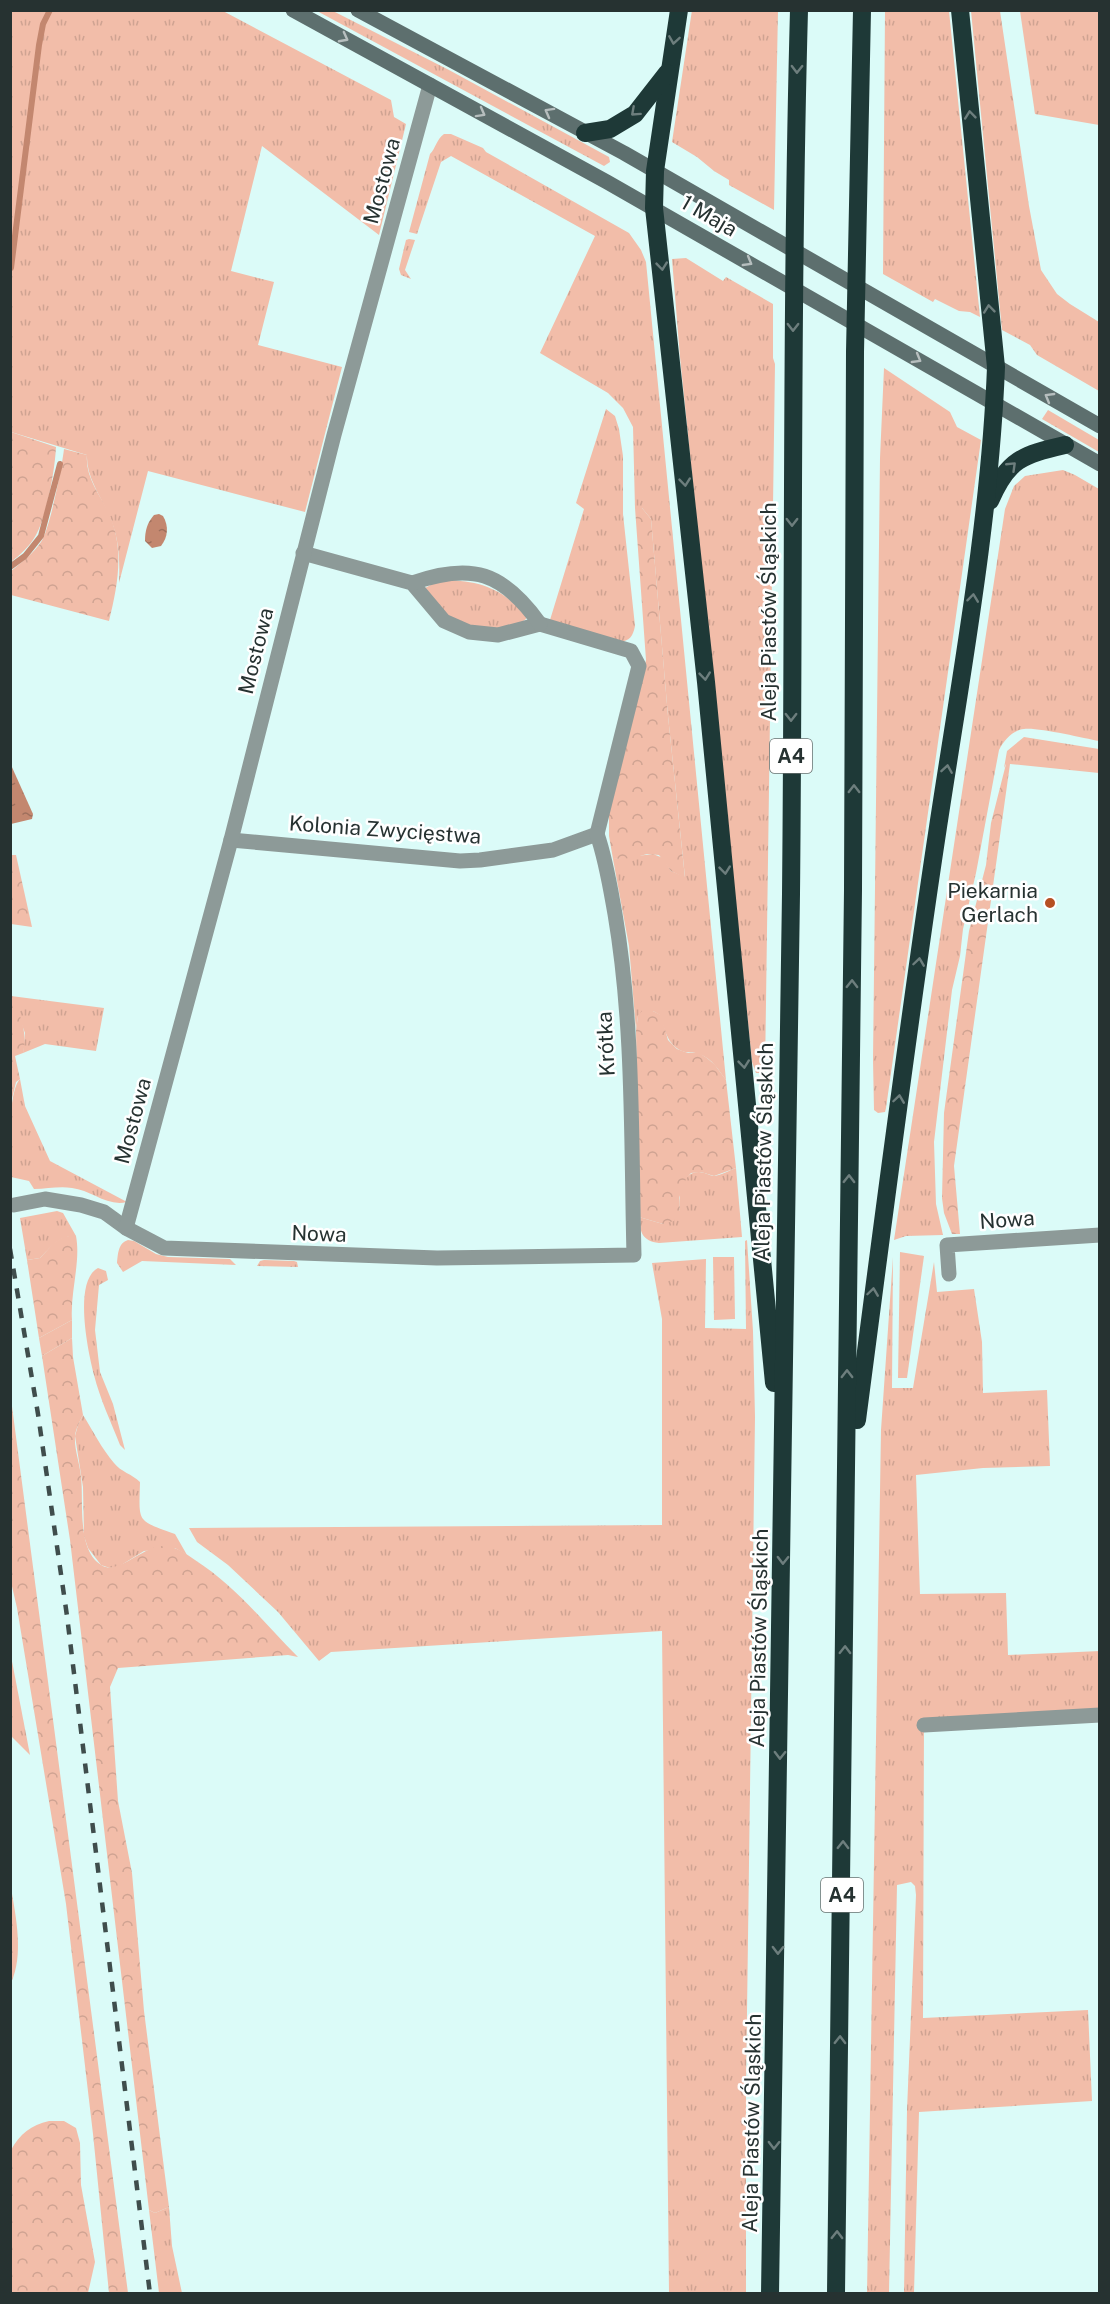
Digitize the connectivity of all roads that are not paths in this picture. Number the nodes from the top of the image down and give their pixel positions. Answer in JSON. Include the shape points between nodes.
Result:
{"nodes":[{"id":1,"x":293,"y":10,"type":"edge"},
{"id":2,"x":358,"y":10,"type":"edge"},
{"id":3,"x":679,"y":10,"type":"edge"},
{"id":4,"x":799,"y":10,"type":"edge"},
{"id":5,"x":862,"y":10,"type":"edge"},
{"id":6,"x":960,"y":10,"type":"edge"},
{"id":7,"x":670,"y":69,"type":"junction"},
{"id":8,"x":430,"y":85,"type":"junction"},
{"id":9,"x":585,"y":133,"type":"junction"},
{"id":10,"x":655,"y":171,"type":"junction"},
{"id":11,"x":654,"y":208,"type":"junction"},
{"id":12,"x":996,"y":367,"type":"junction"},
{"id":13,"x":995,"y":405,"type":"junction"},
{"id":14,"x":1100,"y":426,"type":"edge"},
{"id":15,"x":1065,"y":444,"type":"junction"},
{"id":16,"x":1100,"y":464,"type":"edge"},
{"id":17,"x":984,"y":517,"type":"junction"},
{"id":18,"x":303,"y":553,"type":"junction"},
{"id":19,"x":412,"y":584,"type":"junction"},
{"id":20,"x":540,"y":624,"type":"junction"},
{"id":21,"x":597,"y":834,"type":"junction"},
{"id":22,"x":231,"y":840,"type":"junction"},
{"id":23,"x":14,"y":1205,"type":"dead end"},
{"id":24,"x":126,"y":1228,"type":"junction"},
{"id":25,"x":1100,"y":1235,"type":"edge"},
{"id":26,"x":634,"y":1255,"type":"joint"},
{"id":27,"x":949,"y":1274,"type":"dead end"},
{"id":28,"x":846,"y":1496,"type":"junction"},
{"id":29,"x":784,"y":1502,"type":"junction"},
{"id":30,"x":1100,"y":1715,"type":"edge"},
{"id":31,"x":924,"y":1725,"type":"dead end"},
{"id":32,"x":770,"y":2294,"type":"edge"},
{"id":33,"x":836,"y":2294,"type":"edge"}],
"edges":[{"from":1,"to":8,"type":"main road","name":"1 Maja","one_way":true},
{"from":9,"to":2,"type":"main road","name":"1 Maja","one_way":true},
{"from":3,"to":7,"type":"highway","one_way":true},
{"from":4,"to":29,"type":"highway","name":"Aleja Piastów Śląskich","number":"A4","one_way":true,"via":[[794,208]]},
{"from":28,"to":5,"type":"highway","number":"A4","one_way":true,"via":[[855,352]]},
{"from":12,"to":6,"type":"highway","one_way":true},
{"from":7,"to":9,"type":"highway","one_way":true,"via":[[635,114],[610,129]]},
{"from":7,"to":10,"type":"highway"},
{"from":8,"to":11,"type":"main road","name":"1 Maja","one_way":true},
{"from":8,"to":18,"type":"street","name":"Mostowa"},
{"from":9,"to":10,"type":"main road","name":"1 Maja"},
{"from":10,"to":11,"type":"highway"},
{"from":10,"to":12,"type":"main road","name":"1 Maja"},
{"from":11,"to":13,"type":"main road","name":"1 Maja","one_way":true},
{"from":11,"to":29,"type":"highway","one_way":true,"via":[[707,694]]},
{"from":12,"to":13,"type":"highway"},
{"from":14,"to":12,"type":"main road","name":"1 Maja","one_way":true},
{"from":13,"to":15,"type":"main road","name":"1 Maja"},
{"from":13,"to":17,"type":"highway"},
{"from":15,"to":16,"type":"main road","name":"1 Maja"},
{"from":17,"to":15,"type":"highway","one_way":true,"via":[[1001,477],[1020,459]]},
{"from":28,"to":17,"type":"highway","one_way":true,"via":[[904,1061]]},
{"from":18,"to":19,"type":"street"},
{"from":18,"to":22,"type":"street","name":"Mostowa"},
{"from":19,"to":20,"type":"street","via":[[444,621],[456,628],[498,635]]},
{"from":19,"to":20,"type":"street","via":[[446,573],[492,579],[516,595]]},
{"from":20,"to":21,"type":"street","via":[[631,651],[639,666]]},
{"from":21,"to":22,"type":"street","name":"Kolonia Zwycięstwa","via":[[553,850],[460,861]]},
{"from":21,"to":26,"type":"street","name":"Krótka","via":[[621,953],[628,1038]]},
{"from":22,"to":24,"type":"street","name":"Mostowa"},
{"from":23,"to":24,"type":"street","name":"Nowa","via":[[45,1199],[81,1204],[105,1212]]},
{"from":24,"to":26,"type":"street","name":"Nowa","via":[[164,1248],[437,1258]]},
{"from":25,"to":27,"type":"street","name":"Nowa","via":[[946,1245]]},
{"from":33,"to":28,"type":"highway","number":"A4","one_way":true},
{"from":29,"to":32,"type":"highway","name":"Aleja Piastów Śląskich","number":"A4","one_way":true},
{"from":30,"to":31,"type":"street"}]}
